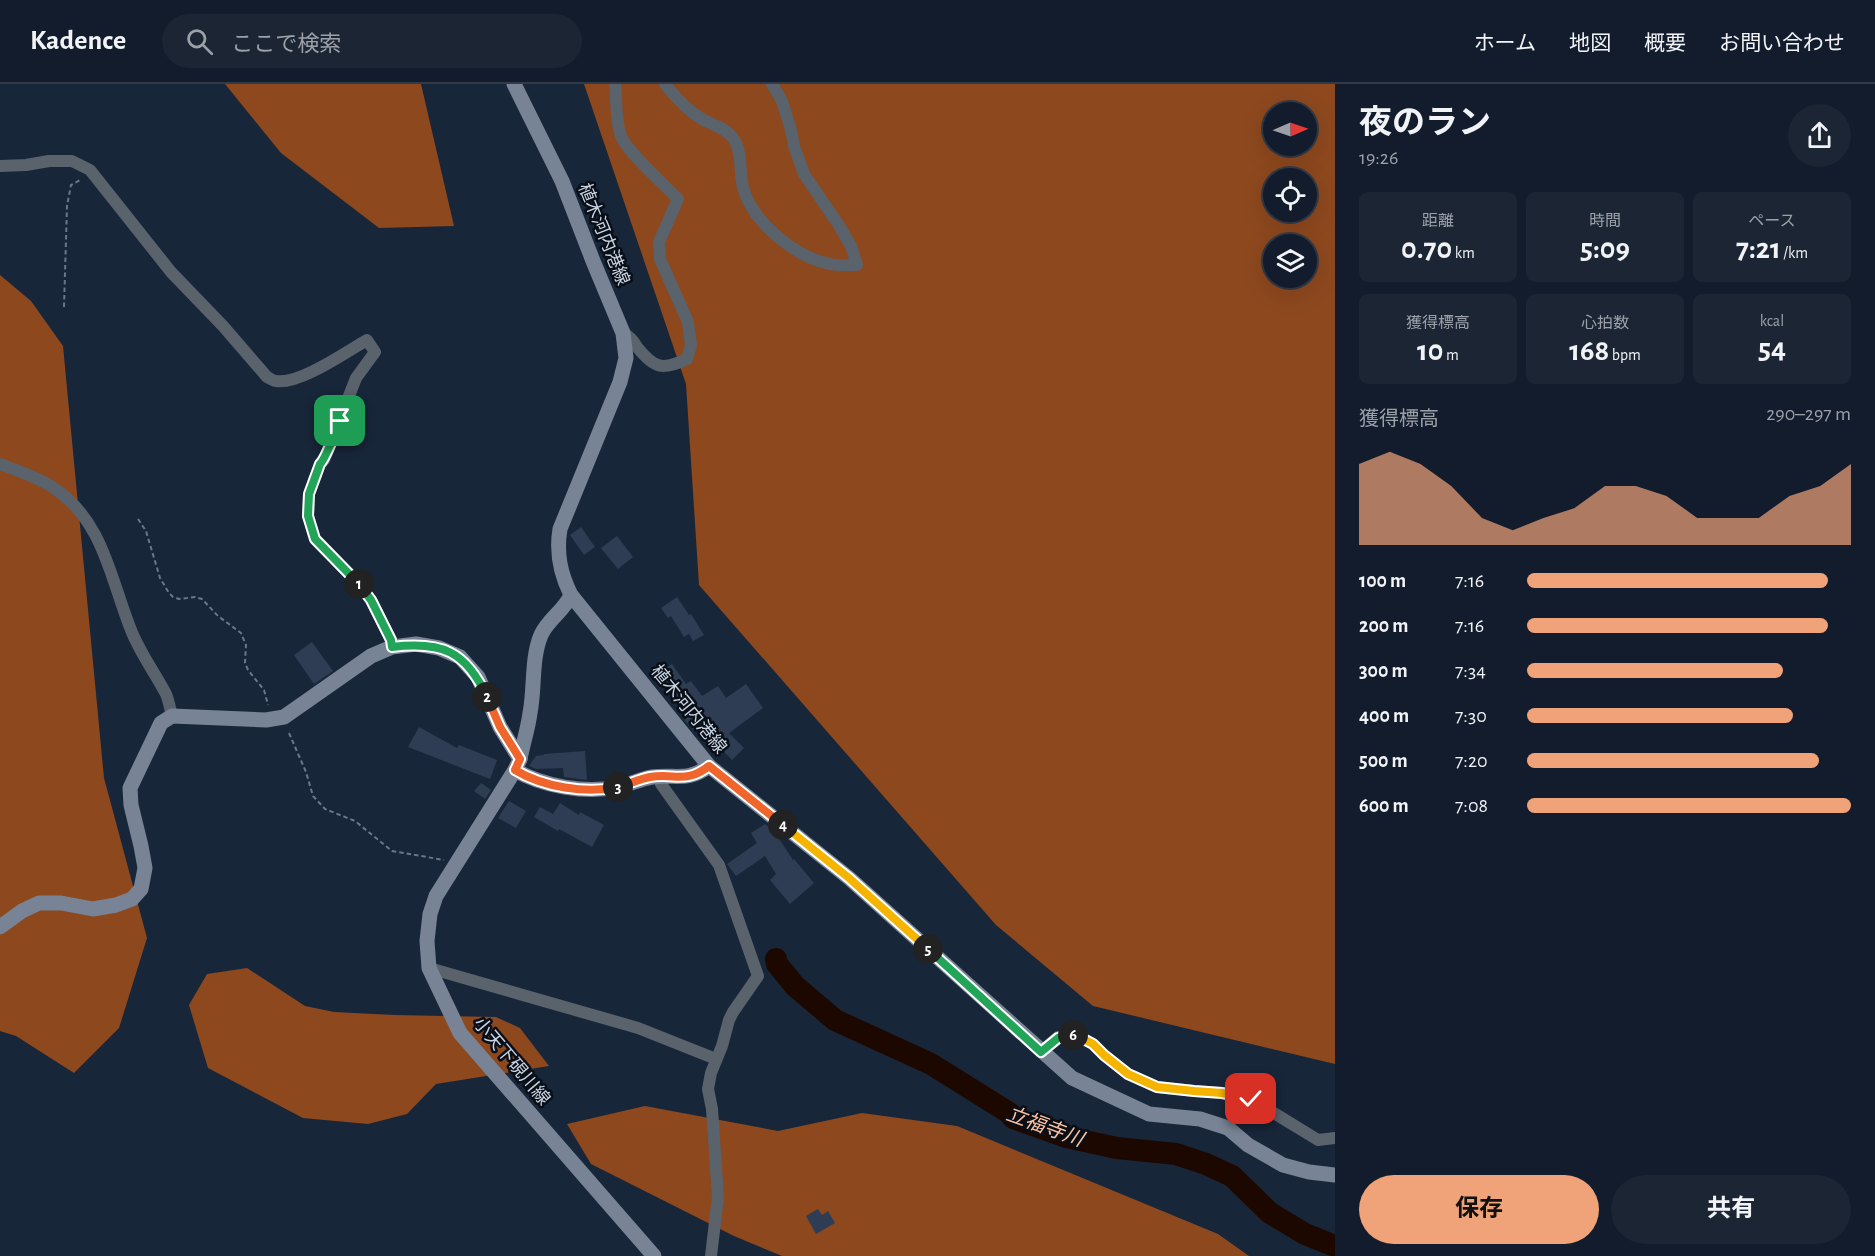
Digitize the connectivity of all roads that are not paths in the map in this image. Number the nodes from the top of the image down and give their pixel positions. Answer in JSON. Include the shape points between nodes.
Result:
{"nodes":[{"id":1,"x":514,"y":84,"type":"edge"},
{"id":2,"x":615,"y":84,"type":"edge"},
{"id":3,"x":665,"y":84,"type":"edge"},
{"id":4,"x":772,"y":84,"type":"edge"},
{"id":5,"x":0,"y":166,"type":"edge"},
{"id":6,"x":623,"y":333,"type":"junction"},
{"id":7,"x":0,"y":464,"type":"edge"},
{"id":8,"x":571,"y":595,"type":"junction"},
{"id":9,"x":392,"y":647,"type":"junction"},
{"id":10,"x":172,"y":716,"type":"junction"},
{"id":11,"x":517,"y":764,"type":"junction"},
{"id":12,"x":709,"y":766,"type":"junction"},
{"id":13,"x":659,"y":777,"type":"junction"},
{"id":14,"x":0,"y":927,"type":"edge"},
{"id":15,"x":429,"y":968,"type":"junction"},
{"id":16,"x":1041,"y":1052,"type":"junction"},
{"id":17,"x":716,"y":1059,"type":"junction"},
{"id":18,"x":1335,"y":1138,"type":"edge"},
{"id":19,"x":1335,"y":1175,"type":"edge"},
{"id":20,"x":654,"y":1256,"type":"edge"},
{"id":21,"x":711,"y":1256,"type":"edge"}],
"edges":[{"from":1,"to":6,"type":"main road","name":"植木河内港線","via":[[562,181]]},
{"from":2,"to":6,"type":"street","via":[[621,138],[678,199],[659,242],[660,259],[688,322],[691,345],[687,359],[657,366]]},
{"from":3,"to":4,"type":"street","via":[[689,110],[726,130],[734,140],[743,188],[772,233],[804,255],[830,264],[858,265],[838,224],[804,174],[782,101]]},
{"from":5,"to":9,"type":"street","via":[[50,161],[72,162],[90,170],[171,272],[274,381],[292,380],[367,340],[375,352],[356,378],[320,464],[309,494],[308,516],[315,539],[371,600]]},
{"from":6,"to":8,"type":"main road","name":"植木河内港線","via":[[626,358],[620,382],[557,543],[560,568]]},
{"from":7,"to":10,"type":"street","via":[[55,489],[91,524],[131,631],[167,696]]},
{"from":8,"to":11,"type":"main road","name":"小天下硯川線","via":[[540,638],[531,712]]},
{"from":8,"to":12,"type":"main road","name":"植木河内港線"},
{"from":9,"to":10,"type":"main road","via":[[371,656],[284,717]]},
{"from":9,"to":11,"type":"main road","via":[[416,644],[460,657],[478,677]]},
{"from":10,"to":14,"type":"main road","via":[[161,723],[130,788],[145,868],[141,889],[132,899],[93,909],[39,903]]},
{"from":11,"to":13,"type":"main road","via":[[524,776],[588,790],[616,788]]},
{"from":11,"to":15,"type":"main road","name":"小天下硯川線","via":[[436,896],[427,941]]},
{"from":12,"to":13,"type":"main road","via":[[687,778]]},
{"from":12,"to":16,"type":"main road","name":"植木河内港線","via":[[858,886]]},
{"from":13,"to":17,"type":"street","via":[[719,865],[757,969],[755,982],[733,1012]]},
{"from":15,"to":17,"type":"street","via":[[638,1028]]},
{"from":15,"to":20,"type":"main road","name":"小天下硯川線","via":[[460,1033]]},
{"from":16,"to":18,"type":"street","via":[[1058,1038],[1076,1035],[1128,1074],[1157,1087],[1251,1099],[1318,1140]]},
{"from":16,"to":19,"type":"main road","name":"植木河内港線","via":[[1072,1078],[1149,1114],[1200,1119],[1228,1128],[1283,1165]]},
{"from":17,"to":21,"type":"street","via":[[708,1089],[718,1197]]}]}
